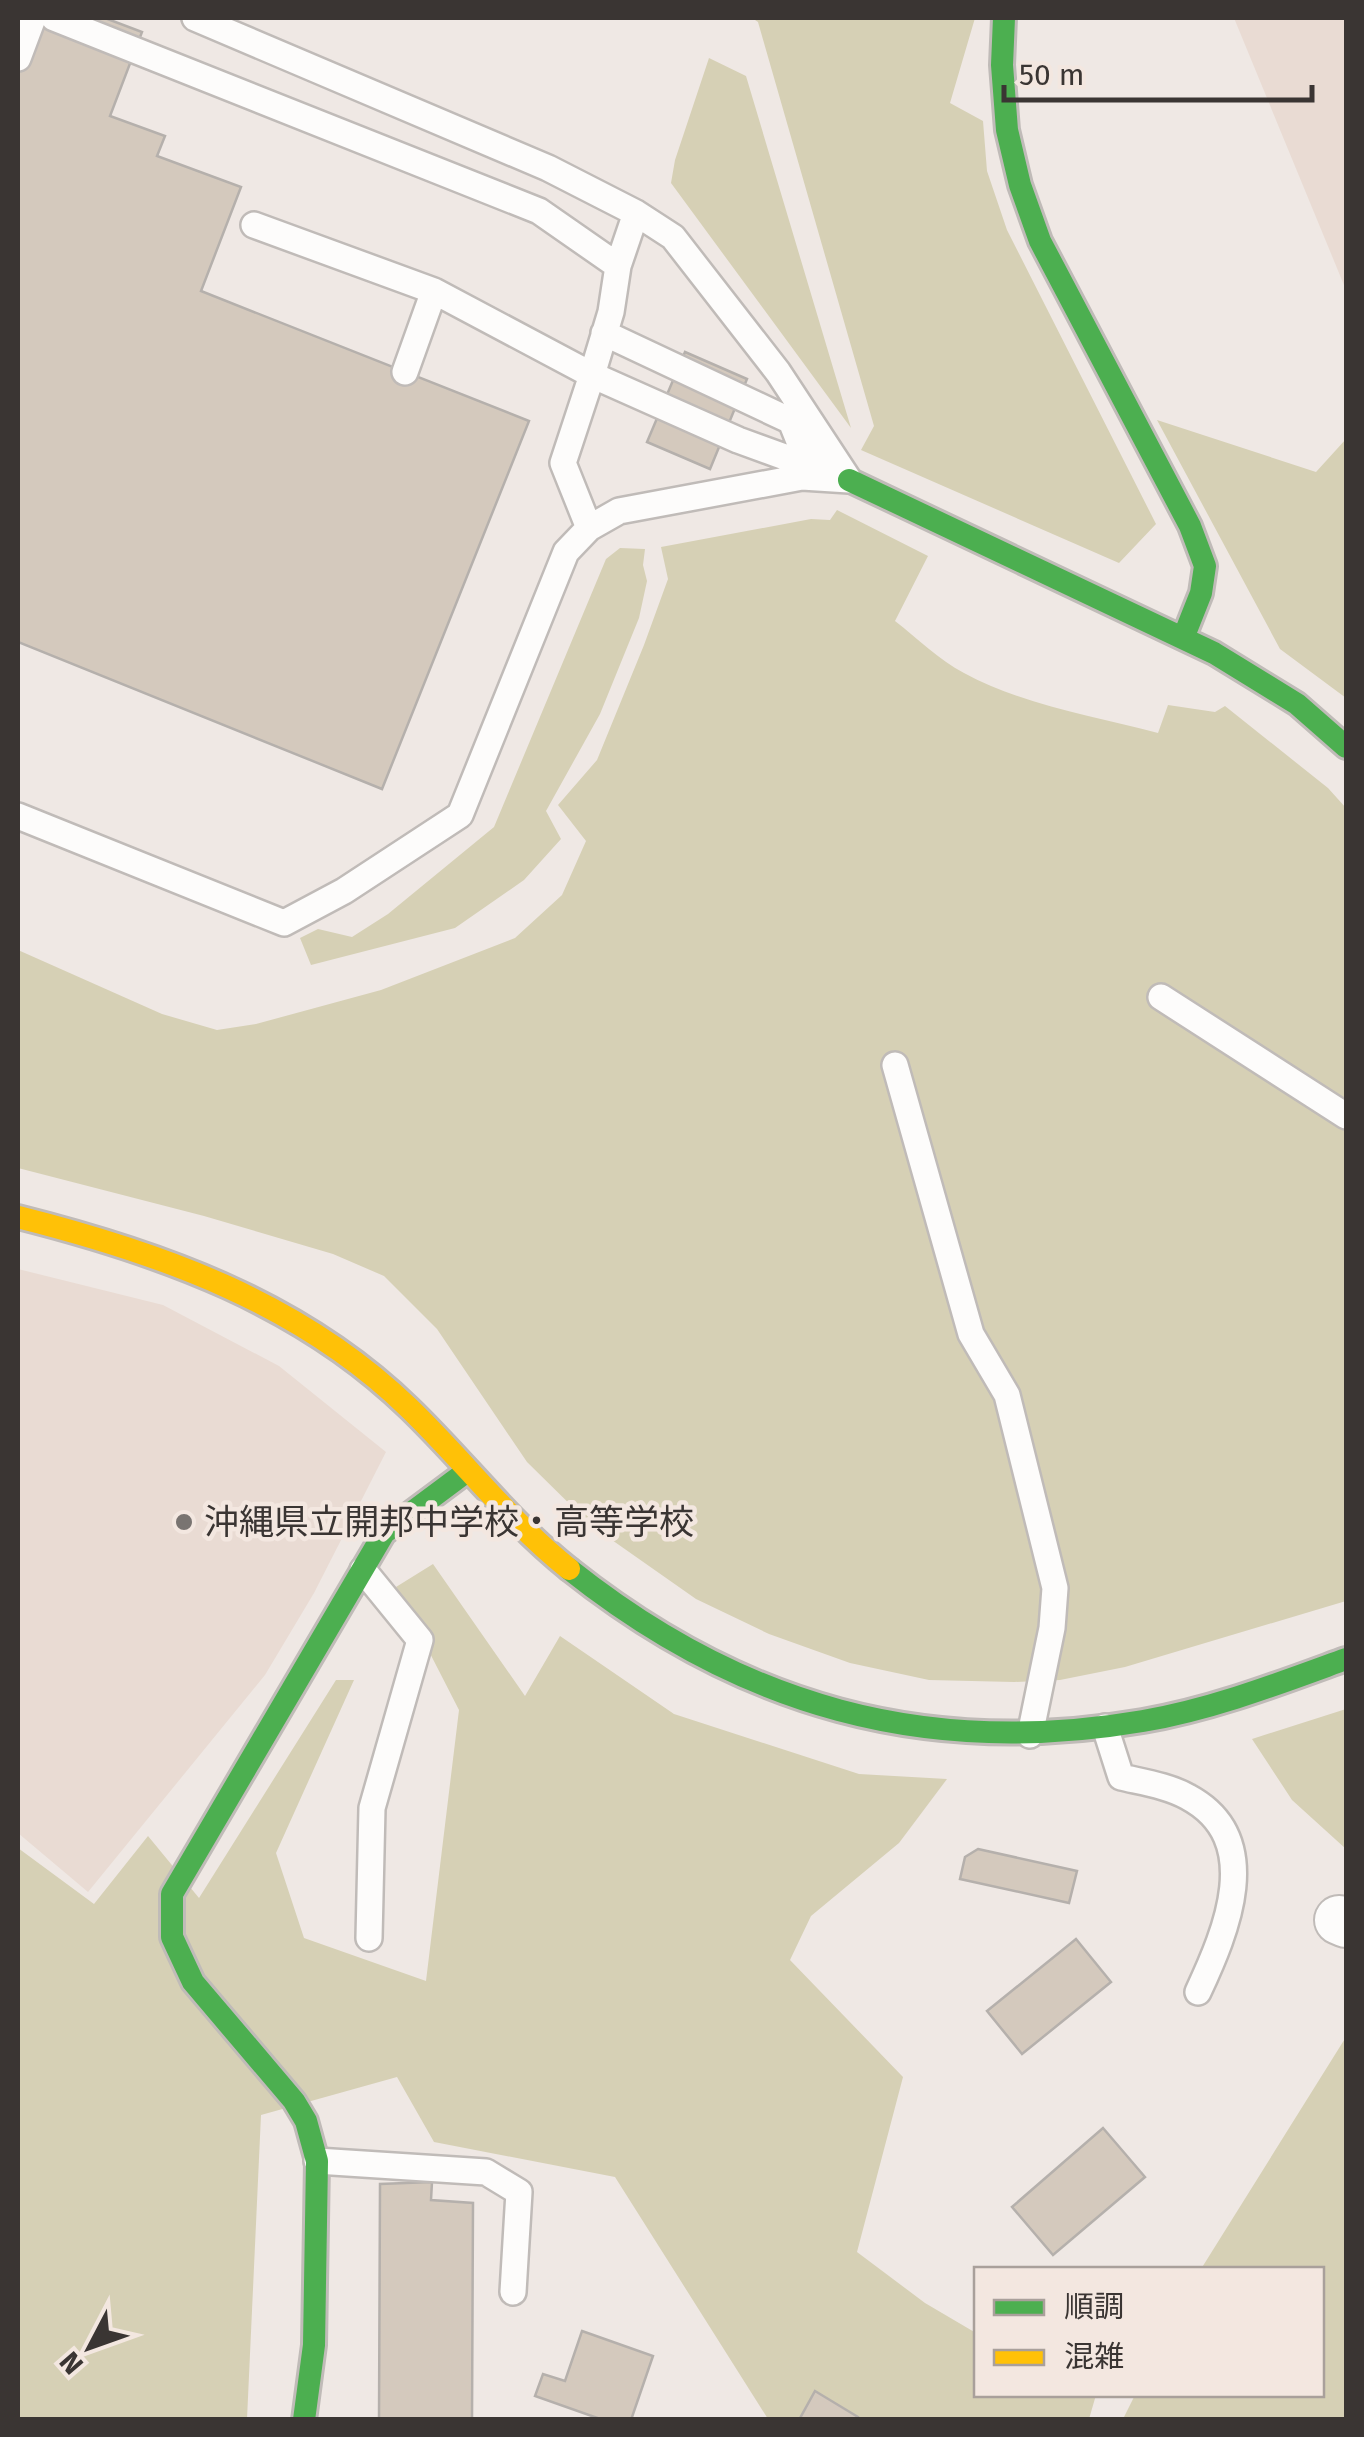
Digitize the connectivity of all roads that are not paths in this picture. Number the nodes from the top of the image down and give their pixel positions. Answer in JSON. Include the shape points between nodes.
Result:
{"nodes":[{"id":1,"x":33,"y":18,"type":"edge"},
{"id":2,"x":54,"y":18,"type":"edge"},
{"id":3,"x":195,"y":18,"type":"edge"},
{"id":4,"x":1004,"y":18,"type":"edge"},
{"id":5,"x":18,"y":58,"type":"edge"},
{"id":6,"x":636,"y":213,"type":"junction"},
{"id":7,"x":254,"y":226,"type":"dead end"},
{"id":8,"x":618,"y":266,"type":"junction"},
{"id":9,"x":434,"y":292,"type":"junction"},
{"id":10,"x":604,"y":333,"type":"junction"},
{"id":11,"x":405,"y":372,"type":"dead end"},
{"id":12,"x":592,"y":375,"type":"junction"},
{"id":13,"x":809,"y":466,"type":"junction"},
{"id":14,"x":849,"y":480,"type":"junction"},
{"id":15,"x":588,"y":528,"type":"junction"},
{"id":16,"x":1184,"y":636,"type":"junction"},
{"id":17,"x":1346,"y":747,"type":"edge"},
{"id":18,"x":18,"y":816,"type":"edge"},
{"id":19,"x":1162,"y":997,"type":"dead end"},
{"id":20,"x":895,"y":1065,"type":"dead end"},
{"id":21,"x":1346,"y":1116,"type":"edge"},
{"id":22,"x":18,"y":1217,"type":"edge"},
{"id":23,"x":466,"y":1472,"type":"junction"},
{"id":24,"x":363,"y":1570,"type":"junction"},
{"id":25,"x":1346,"y":1659,"type":"edge"},
{"id":26,"x":1105,"y":1726,"type":"junction"},
{"id":27,"x":1030,"y":1735,"type":"junction"},
{"id":28,"x":369,"y":1938,"type":"dead end"},
{"id":29,"x":1198,"y":1992,"type":"dead end"},
{"id":30,"x":317,"y":2161,"type":"junction"},
{"id":31,"x":513,"y":2292,"type":"dead end"},
{"id":32,"x":304,"y":2420,"type":"edge"}],
"edges":[{"from":1,"to":5,"type":"lane"},
{"from":2,"to":8,"type":"lane","via":[[539,212]]},
{"from":3,"to":6,"type":"lane","via":[[548,168]]},
{"from":4,"to":16,"type":"street","via":[[1007,130],[1040,241],[1205,566]]},
{"from":6,"to":8,"type":"lane"},
{"from":6,"to":14,"type":"lane","via":[[674,237],[778,372]]},
{"from":7,"to":9,"type":"lane"},
{"from":8,"to":10,"type":"lane"},
{"from":9,"to":11,"type":"lane"},
{"from":9,"to":12,"type":"lane"},
{"from":10,"to":12,"type":"lane"},
{"from":10,"to":13,"type":"lane","via":[[791,421]]},
{"from":12,"to":13,"type":"lane"},
{"from":12,"to":15,"type":"lane","via":[[563,463]]},
{"from":13,"to":14,"type":"lane"},
{"from":14,"to":15,"type":"lane","via":[[802,477],[619,510]]},
{"from":14,"to":16,"type":"street"},
{"from":15,"to":18,"type":"lane","via":[[566,552],[460,815],[284,924]]},
{"from":16,"to":17,"type":"street","via":[[1247,671]]},
{"from":19,"to":21,"type":"lane"},
{"from":20,"to":27,"type":"lane","via":[[970,1334],[1007,1395],[1055,1588]]},
{"from":22,"to":23,"type":"street","via":[[178,1262],[290,1317],[407,1406]]},
{"from":23,"to":24,"type":"street","via":[[384,1532]]},
{"from":23,"to":27,"type":"street","via":[[598,1594],[722,1670],[832,1712],[891,1726]]},
{"from":24,"to":28,"type":"lane","via":[[420,1640],[372,1808]]},
{"from":24,"to":30,"type":"street","via":[[172,1894],[172,1937],[193,1982],[294,2100]]},
{"from":25,"to":26,"type":"street","via":[[1202,1707]]},
{"from":26,"to":27,"type":"street"},
{"from":26,"to":29,"type":"lane","via":[[1121,1777],[1188,1797],[1216,1818],[1230,1845],[1234,1886],[1225,1933]]},
{"from":30,"to":31,"type":"lane","via":[[486,2172],[519,2192]]},
{"from":30,"to":32,"type":"street","via":[[314,2346]]}]}
